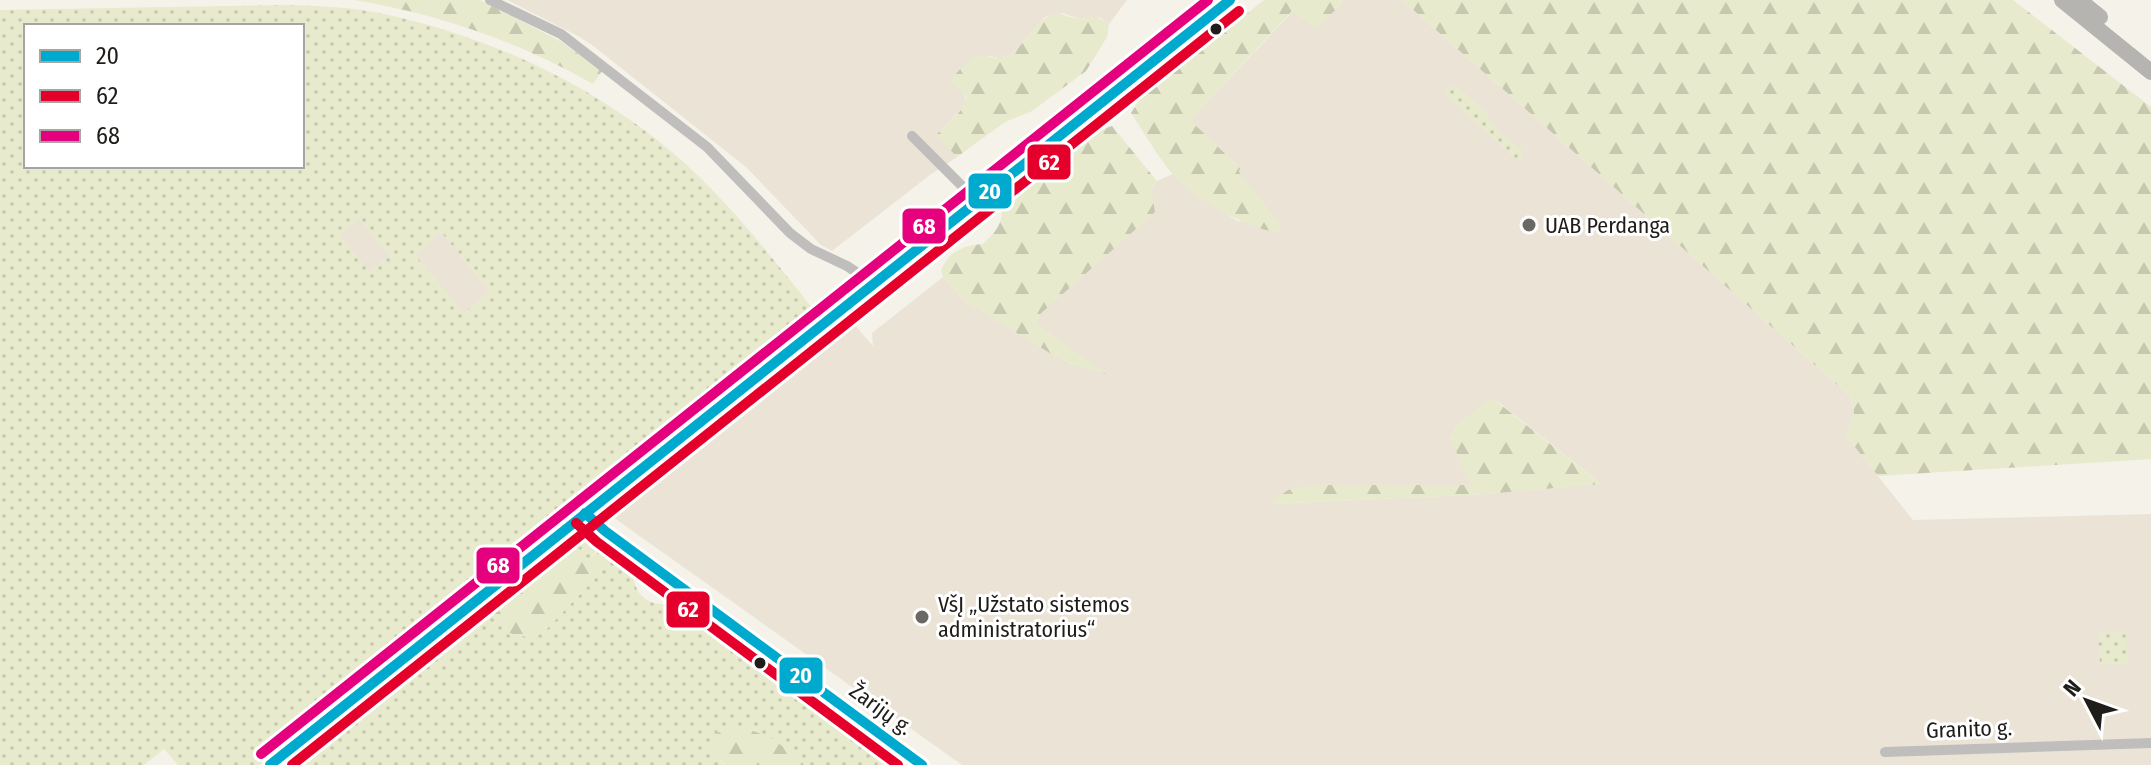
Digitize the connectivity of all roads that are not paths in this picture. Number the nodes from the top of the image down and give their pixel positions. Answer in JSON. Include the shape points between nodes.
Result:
{"nodes":[{"id":1,"x":490,"y":0,"type":"edge"},
{"id":2,"x":1230,"y":0,"type":"edge"},
{"id":3,"x":2062,"y":0,"type":"edge"},
{"id":4,"x":2079,"y":0,"type":"edge"},
{"id":5,"x":2151,"y":58,"type":"edge"},
{"id":6,"x":2151,"y":72,"type":"edge"},
{"id":7,"x":912,"y":136,"type":"dead end"},
{"id":8,"x":977,"y":201,"type":"junction"},
{"id":9,"x":869,"y":286,"type":"junction"},
{"id":10,"x":585,"y":513,"type":"junction"},
{"id":11,"x":2151,"y":743,"type":"edge"},
{"id":12,"x":1885,"y":752,"type":"dead end"},
{"id":13,"x":270,"y":765,"type":"edge"},
{"id":14,"x":922,"y":765,"type":"edge"}],
"edges":[{"from":1,"to":9,"type":"street","via":[[561,34],[707,147],[790,233],[856,272]]},
{"from":2,"to":8,"type":"main road"},
{"from":3,"to":6,"type":"highway"},
{"from":4,"to":5,"type":"highway"},
{"from":7,"to":8,"type":"street"},
{"from":8,"to":9,"type":"main road"},
{"from":9,"to":10,"type":"main road"},
{"from":10,"to":13,"type":"main road"},
{"from":10,"to":14,"type":"street","name":"Žarijų g."},
{"from":11,"to":12,"type":"street","name":"Granito g."}]}
